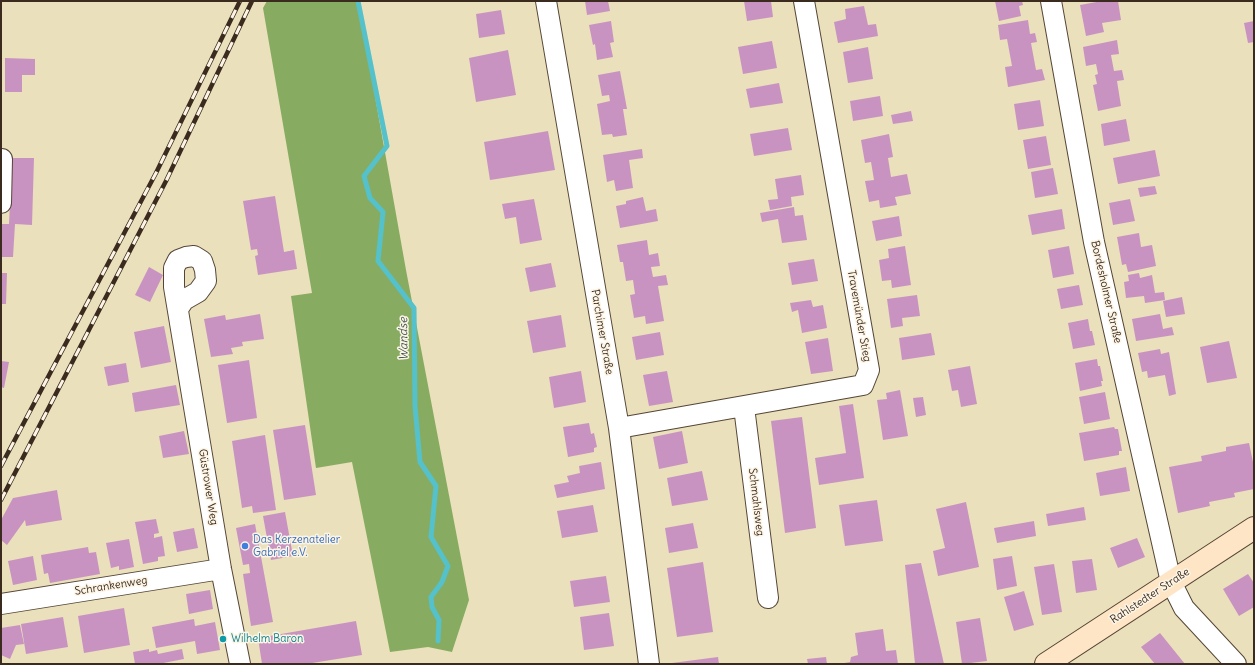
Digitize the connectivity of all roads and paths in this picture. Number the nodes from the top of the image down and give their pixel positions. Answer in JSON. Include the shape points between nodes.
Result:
{"nodes":[{"id":1,"x":546,"y":1,"type":"edge"},
{"id":2,"x":804,"y":1,"type":"edge"},
{"id":3,"x":1051,"y":1,"type":"edge"},
{"id":4,"x":1,"y":159,"type":"edge"},
{"id":5,"x":1,"y":203,"type":"edge"},
{"id":6,"x":178,"y":309,"type":"dead end"},
{"id":7,"x":744,"y":407,"type":"junction"},
{"id":8,"x":619,"y":428,"type":"junction"},
{"id":9,"x":1254,"y":528,"type":"edge"},
{"id":10,"x":221,"y":569,"type":"junction"},
{"id":11,"x":1171,"y":582,"type":"junction"},
{"id":12,"x":768,"y":598,"type":"dead end"},
{"id":13,"x":1,"y":604,"type":"edge"},
{"id":14,"x":240,"y":664,"type":"edge"},
{"id":15,"x":650,"y":664,"type":"edge"},
{"id":16,"x":1046,"y":664,"type":"edge"},
{"id":17,"x":1236,"y":664,"type":"edge"}],
"edges":[{"from":1,"to":8,"type":"street","name":"Parchimer Straße"},
{"from":2,"to":7,"type":"street","name":"Travemünder Stieg","via":[[869,370],[863,385]]},
{"from":3,"to":11,"type":"street","name":"Bordesholmer Straße","via":[[1094,242]]},
{"from":4,"to":5,"type":"street"},
{"from":6,"to":10,"type":"street","name":"Güstrower Weg"},
{"from":7,"to":8,"type":"street","name":"Travemünder Stieg"},
{"from":7,"to":12,"type":"street","name":"Schmahlsweg"},
{"from":8,"to":15,"type":"street","name":"Parchimer Straße"},
{"from":9,"to":11,"type":"main road","name":"Rahlstedter Straße"},
{"from":10,"to":13,"type":"street","name":"Schrankenweg"},
{"from":10,"to":14,"type":"street","name":"Güstrower Weg"},
{"from":11,"to":16,"type":"main road","name":"Rahlstedter Straße"},
{"from":11,"to":17,"type":"street","name":"Bordesholmer Straße","via":[[1184,608]]}]}
